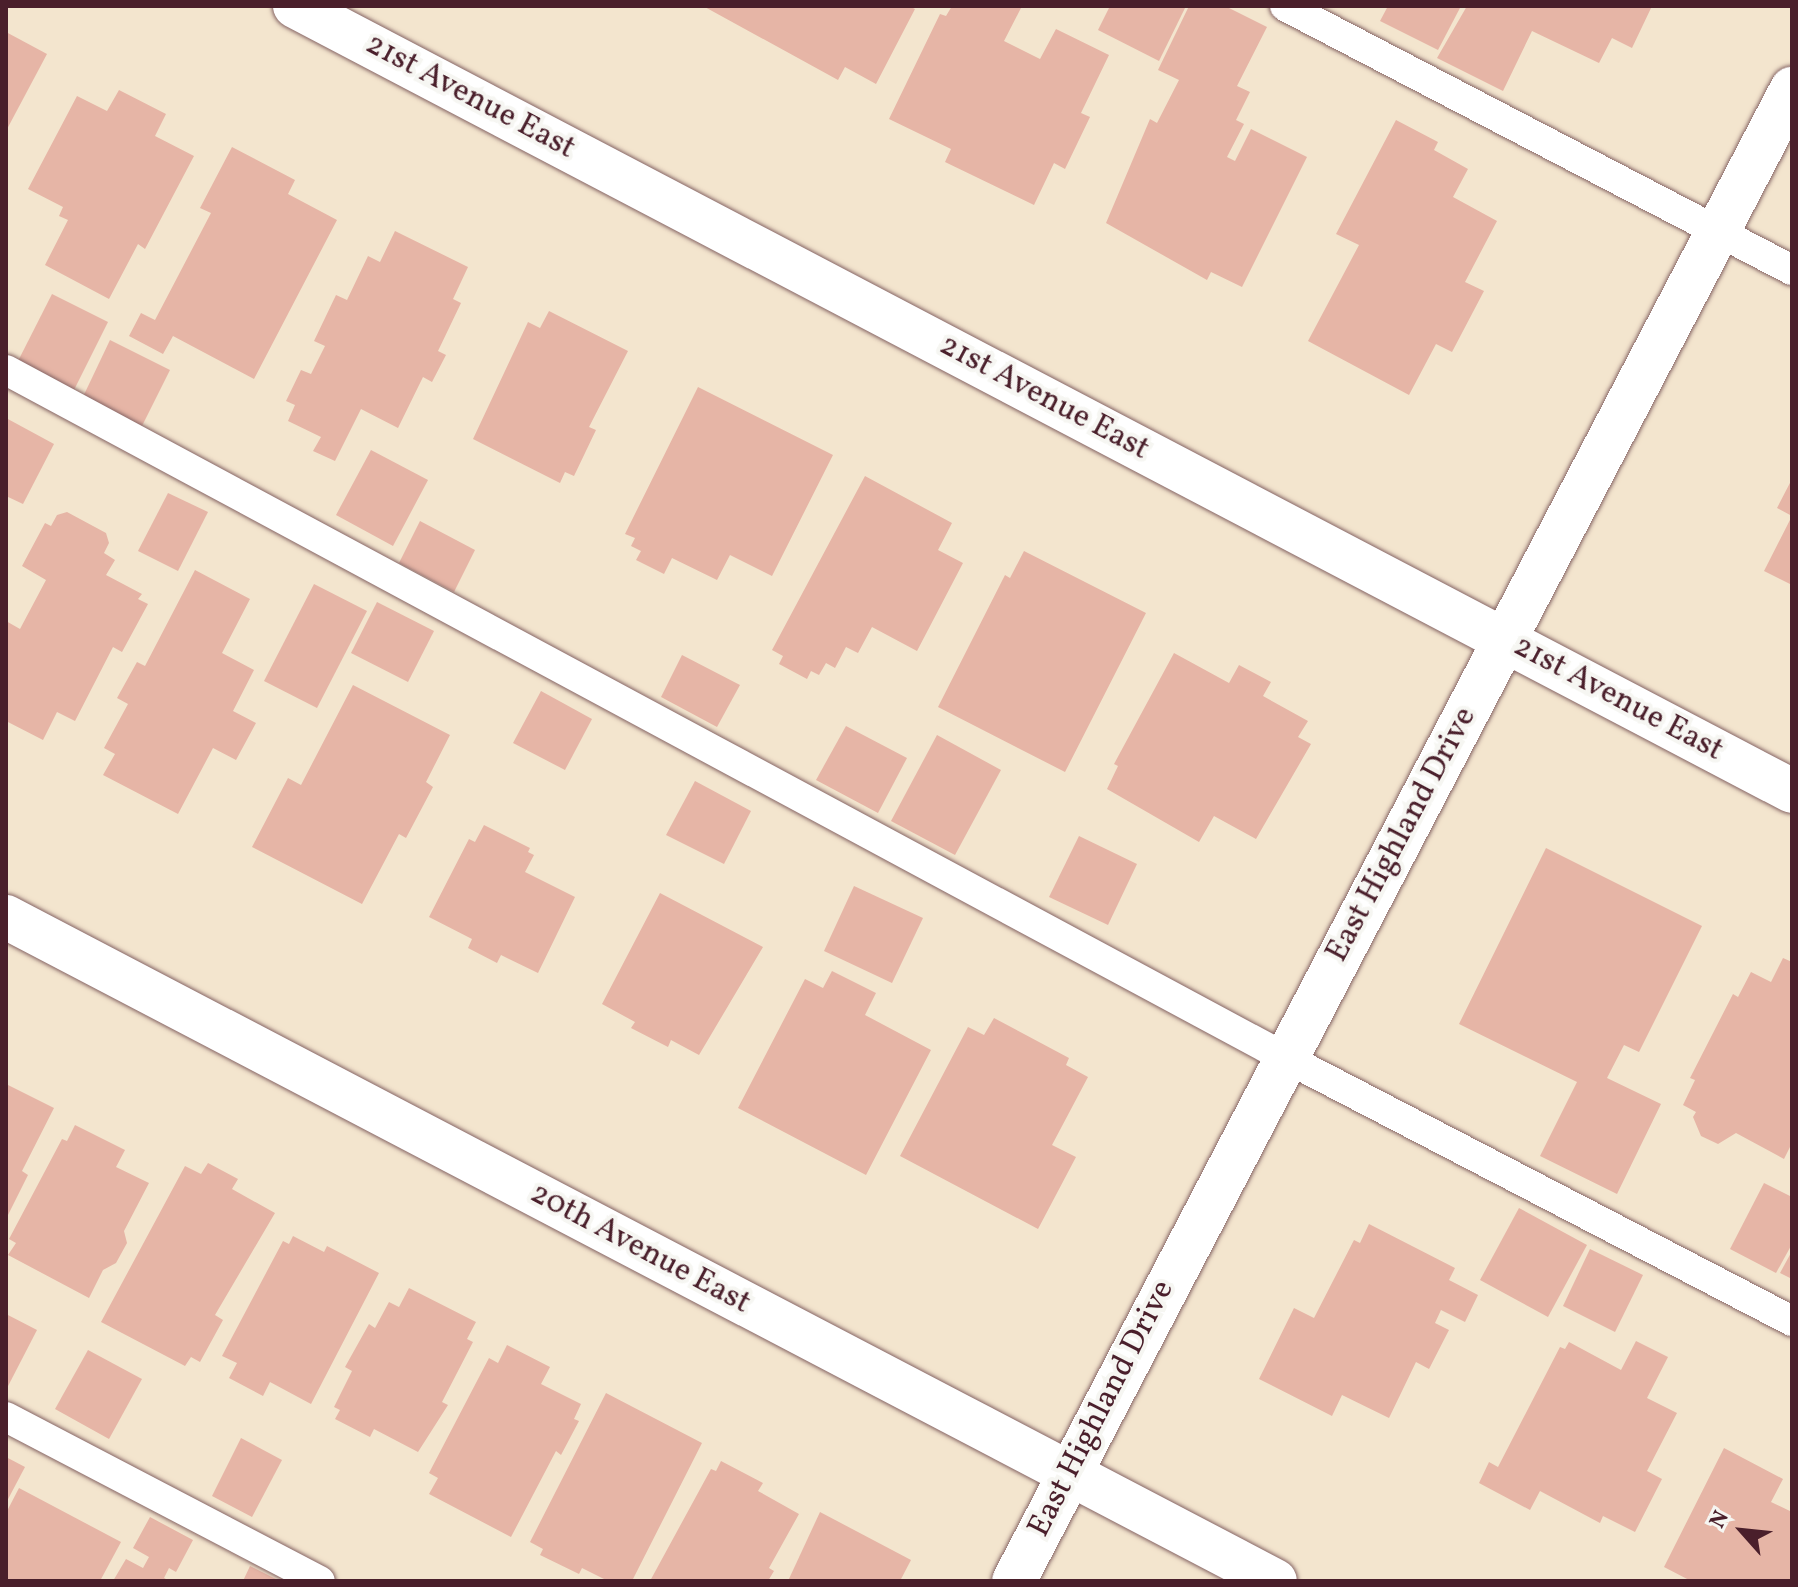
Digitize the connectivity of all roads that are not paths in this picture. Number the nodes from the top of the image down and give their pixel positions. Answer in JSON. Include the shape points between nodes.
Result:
{"nodes":[{"id":1,"x":295,"y":6,"type":"edge"},
{"id":2,"x":1285,"y":6,"type":"edge"},
{"id":3,"x":1792,"y":89,"type":"edge"},
{"id":4,"x":1718,"y":233,"type":"junction"},
{"id":5,"x":1792,"y":270,"type":"edge"},
{"id":6,"x":6,"y":370,"type":"edge"},
{"id":7,"x":1504,"y":640,"type":"junction"},
{"id":8,"x":1792,"y":791,"type":"edge"},
{"id":9,"x":6,"y":917,"type":"edge"},
{"id":10,"x":1284,"y":1057,"type":"junction"},
{"id":11,"x":1792,"y":1321,"type":"edge"},
{"id":12,"x":6,"y":1417,"type":"edge"},
{"id":13,"x":1068,"y":1474,"type":"junction"},
{"id":14,"x":320,"y":1581,"type":"edge"},
{"id":15,"x":1014,"y":1581,"type":"edge"},
{"id":16,"x":1275,"y":1581,"type":"edge"}],
"edges":[{"from":1,"to":7,"type":"street","name":"21st Avenue East"},
{"from":2,"to":4,"type":"lane"},
{"from":3,"to":4,"type":"street","name":"East Highland Drive"},
{"from":4,"to":5,"type":"lane"},
{"from":4,"to":7,"type":"street","name":"East Highland Drive"},
{"from":6,"to":10,"type":"lane"},
{"from":7,"to":8,"type":"street","name":"21st Avenue East"},
{"from":7,"to":10,"type":"street","name":"East Highland Drive"},
{"from":9,"to":13,"type":"street","name":"20th Avenue East"},
{"from":10,"to":11,"type":"lane"},
{"from":10,"to":13,"type":"street","name":"East Highland Drive"},
{"from":12,"to":14,"type":"lane"},
{"from":13,"to":15,"type":"street","name":"East Highland Drive"},
{"from":13,"to":16,"type":"street","name":"20th Avenue East"}]}
